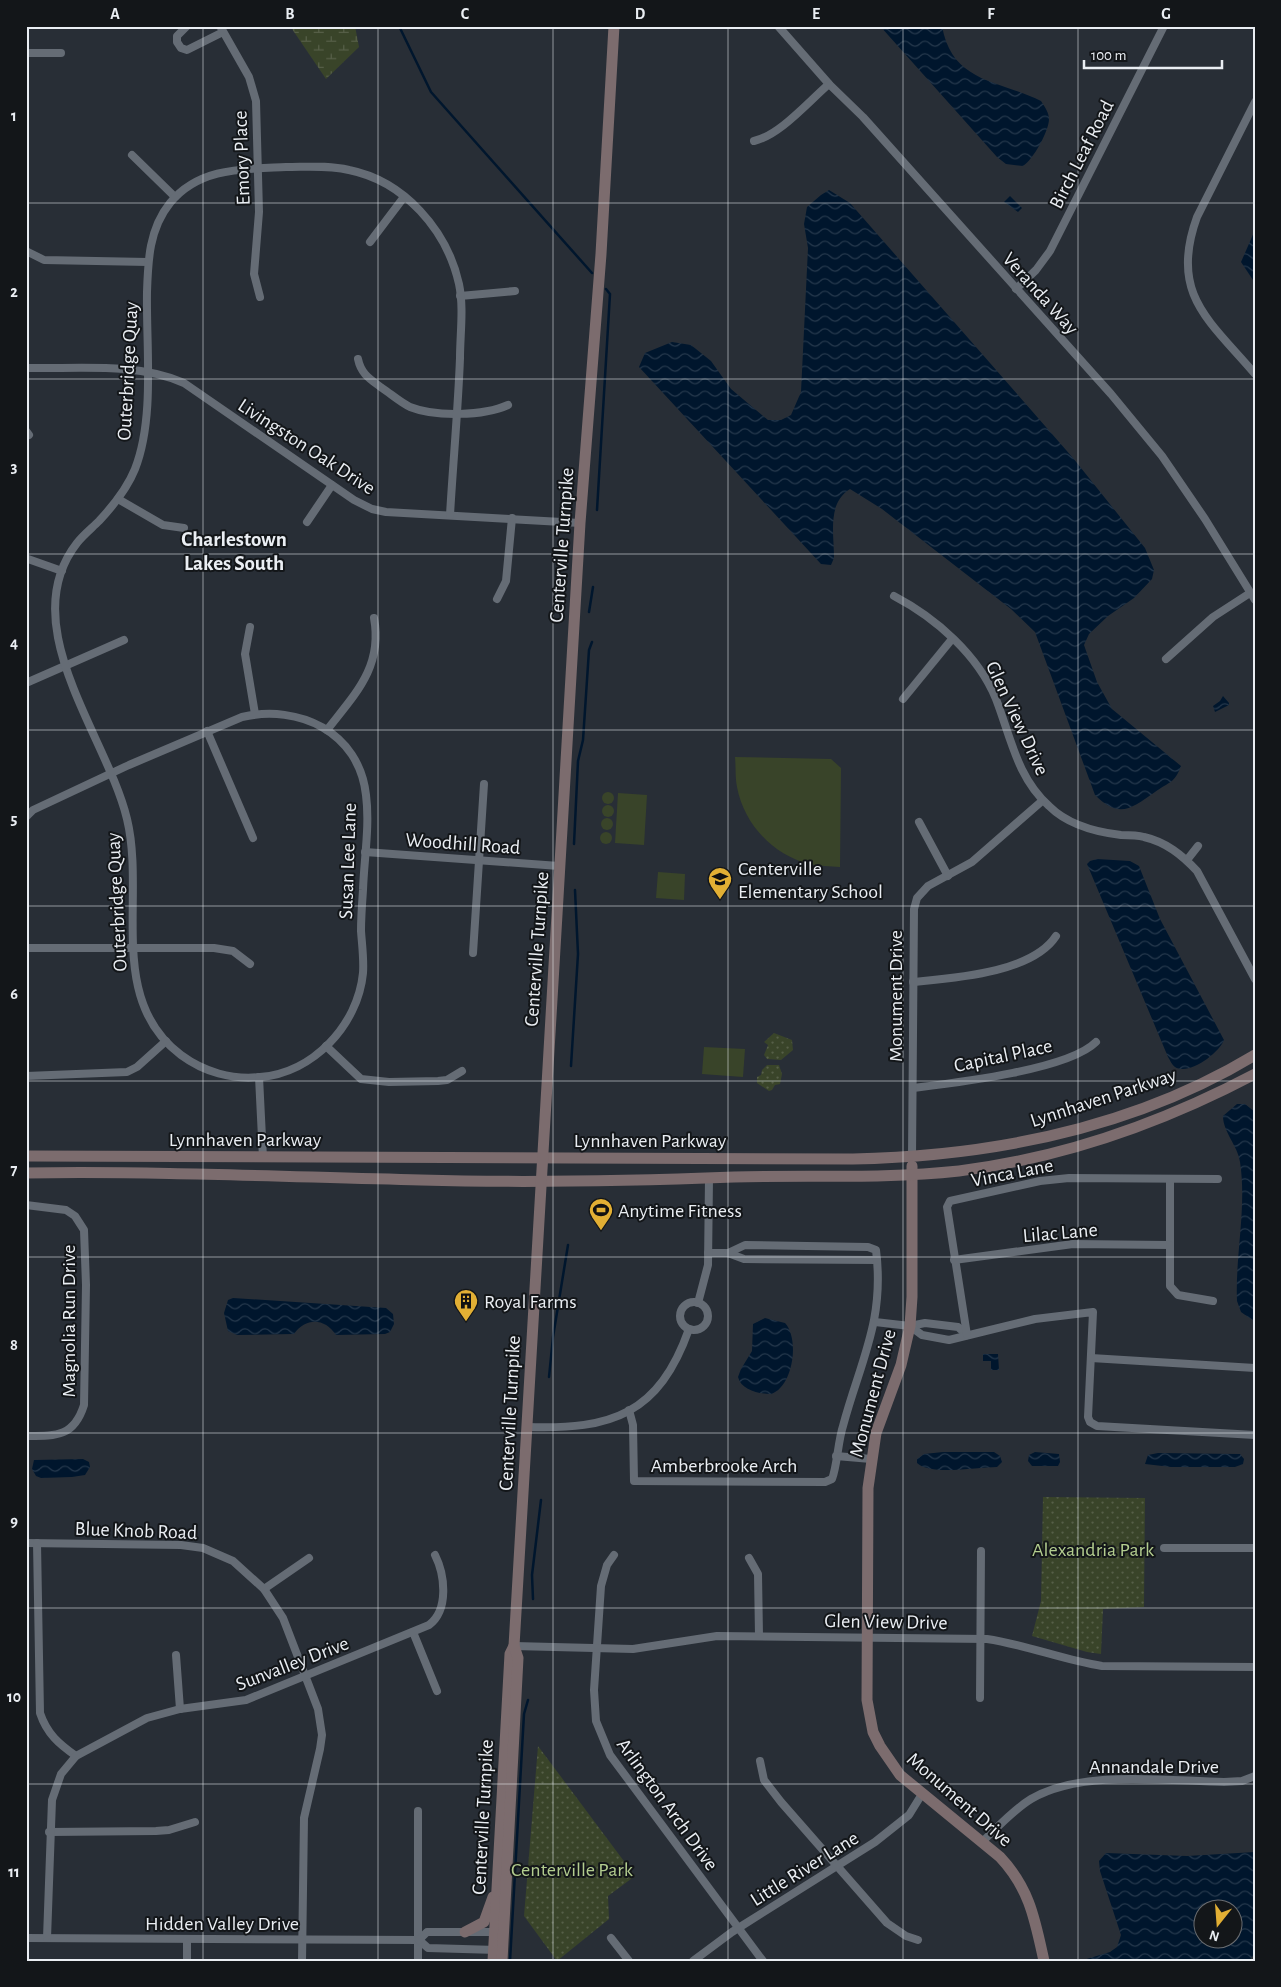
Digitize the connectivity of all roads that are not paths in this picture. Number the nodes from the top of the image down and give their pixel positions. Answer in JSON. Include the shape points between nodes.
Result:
{"nodes":[{"id":1,"x":187,"y":26,"type":"edge"},
{"id":2,"x":614,"y":26,"type":"edge"},
{"id":3,"x":778,"y":26,"type":"edge"},
{"id":4,"x":1164,"y":26,"type":"edge"},
{"id":5,"x":221,"y":29,"type":"edge"},
{"id":6,"x":26,"y":53,"type":"edge"},
{"id":7,"x":61,"y":53,"type":"dead end"},
{"id":8,"x":828,"y":84,"type":"junction"},
{"id":9,"x":1255,"y":102,"type":"edge"},
{"id":10,"x":754,"y":142,"type":"dead end"},
{"id":11,"x":132,"y":155,"type":"dead end"},
{"id":12,"x":259,"y":168,"type":"junction"},
{"id":13,"x":175,"y":197,"type":"junction"},
{"id":14,"x":404,"y":197,"type":"junction"},
{"id":15,"x":370,"y":242,"type":"dead end"},
{"id":16,"x":26,"y":251,"type":"edge"},
{"id":17,"x":148,"y":262,"type":"junction"},
{"id":18,"x":1016,"y":289,"type":"junction"},
{"id":19,"x":515,"y":291,"type":"dead end"},
{"id":20,"x":460,"y":296,"type":"junction"},
{"id":21,"x":260,"y":297,"type":"dead end"},
{"id":22,"x":358,"y":359,"type":"dead end"},
{"id":23,"x":26,"y":368,"type":"edge"},
{"id":24,"x":146,"y":371,"type":"junction"},
{"id":25,"x":1255,"y":374,"type":"edge"},
{"id":26,"x":508,"y":405,"type":"dead end"},
{"id":27,"x":456,"y":413,"type":"junction"},
{"id":28,"x":332,"y":485,"type":"junction"},
{"id":29,"x":118,"y":500,"type":"junction"},
{"id":30,"x":450,"y":515,"type":"junction"},
{"id":31,"x":512,"y":518,"type":"junction"},
{"id":32,"x":307,"y":522,"type":"dead end"},
{"id":33,"x":580,"y":523,"type":"junction"},
{"id":34,"x":184,"y":528,"type":"dead end"},
{"id":35,"x":28,"y":559,"type":"dead end"},
{"id":36,"x":62,"y":571,"type":"junction"},
{"id":37,"x":1250,"y":593,"type":"junction"},
{"id":38,"x":894,"y":596,"type":"dead end"},
{"id":39,"x":497,"y":600,"type":"dead end"},
{"id":40,"x":1255,"y":600,"type":"edge"},
{"id":41,"x":374,"y":618,"type":"dead end"},
{"id":42,"x":250,"y":627,"type":"dead end"},
{"id":43,"x":952,"y":638,"type":"junction"},
{"id":44,"x":124,"y":640,"type":"dead end"},
{"id":45,"x":1166,"y":659,"type":"dead end"},
{"id":46,"x":64,"y":666,"type":"junction"},
{"id":47,"x":26,"y":683,"type":"edge"},
{"id":48,"x":903,"y":699,"type":"dead end"},
{"id":49,"x":255,"y":714,"type":"junction"},
{"id":50,"x":327,"y":730,"type":"junction"},
{"id":51,"x":207,"y":731,"type":"junction"},
{"id":52,"x":112,"y":774,"type":"junction"},
{"id":53,"x":484,"y":784,"type":"dead end"},
{"id":54,"x":1042,"y":800,"type":"junction"},
{"id":55,"x":26,"y":817,"type":"edge"},
{"id":56,"x":919,"y":822,"type":"dead end"},
{"id":57,"x":253,"y":838,"type":"dead end"},
{"id":58,"x":1198,"y":846,"type":"dead end"},
{"id":59,"x":365,"y":852,"type":"junction"},
{"id":60,"x":479,"y":860,"type":"junction"},
{"id":61,"x":1186,"y":860,"type":"junction"},
{"id":62,"x":560,"y":866,"type":"junction"},
{"id":63,"x":948,"y":876,"type":"junction"},
{"id":64,"x":1056,"y":936,"type":"dead end"},
{"id":65,"x":26,"y":948,"type":"edge"},
{"id":66,"x":134,"y":948,"type":"junction"},
{"id":67,"x":473,"y":953,"type":"dead end"},
{"id":68,"x":250,"y":964,"type":"dead end"},
{"id":69,"x":1253,"y":970,"type":"edge"},
{"id":70,"x":1255,"y":979,"type":"edge"},
{"id":71,"x":914,"y":982,"type":"junction"},
{"id":72,"x":166,"y":1041,"type":"junction"},
{"id":73,"x":1096,"y":1042,"type":"dead end"},
{"id":74,"x":326,"y":1046,"type":"junction"},
{"id":75,"x":1255,"y":1055,"type":"edge"},
{"id":76,"x":462,"y":1071,"type":"dead end"},
{"id":77,"x":1255,"y":1074,"type":"edge"},
{"id":78,"x":26,"y":1076,"type":"edge"},
{"id":79,"x":259,"y":1078,"type":"junction"},
{"id":80,"x":913,"y":1088,"type":"junction"},
{"id":81,"x":26,"y":1156,"type":"edge"},
{"id":82,"x":912,"y":1157,"type":"junction"},
{"id":83,"x":263,"y":1158,"type":"junction"},
{"id":84,"x":543,"y":1158,"type":"junction"},
{"id":85,"x":26,"y":1173,"type":"edge"},
{"id":86,"x":912,"y":1174,"type":"junction"},
{"id":87,"x":709,"y":1178,"type":"junction"},
{"id":88,"x":1170,"y":1179,"type":"junction"},
{"id":89,"x":1218,"y":1179,"type":"dead end"},
{"id":90,"x":542,"y":1181,"type":"junction"},
{"id":91,"x":26,"y":1205,"type":"edge"},
{"id":92,"x":1169,"y":1245,"type":"junction"},
{"id":93,"x":708,"y":1253,"type":"junction"},
{"id":94,"x":728,"y":1253,"type":"junction"},
{"id":95,"x":876,"y":1260,"type":"junction"},
{"id":96,"x":954,"y":1260,"type":"junction"},
{"id":97,"x":1213,"y":1301,"type":"dead end"},
{"id":98,"x":698,"y":1303,"type":"junction"},
{"id":99,"x":875,"y":1322,"type":"junction"},
{"id":100,"x":910,"y":1326,"type":"junction"},
{"id":101,"x":689,"y":1329,"type":"junction"},
{"id":102,"x":967,"y":1335,"type":"junction"},
{"id":103,"x":1091,"y":1358,"type":"junction"},
{"id":104,"x":1255,"y":1368,"type":"edge"},
{"id":105,"x":630,"y":1410,"type":"junction"},
{"id":106,"x":527,"y":1427,"type":"junction"},
{"id":107,"x":1255,"y":1435,"type":"edge"},
{"id":108,"x":26,"y":1436,"type":"edge"},
{"id":109,"x":836,"y":1456,"type":"junction"},
{"id":110,"x":871,"y":1459,"type":"junction"},
{"id":111,"x":26,"y":1543,"type":"edge"},
{"id":112,"x":37,"y":1543,"type":"junction"},
{"id":113,"x":1164,"y":1548,"type":"dead end"},
{"id":114,"x":1255,"y":1548,"type":"edge"},
{"id":115,"x":981,"y":1552,"type":"dead end"},
{"id":116,"x":434,"y":1554,"type":"dead end"},
{"id":117,"x":614,"y":1555,"type":"dead end"},
{"id":118,"x":308,"y":1558,"type":"dead end"},
{"id":119,"x":749,"y":1558,"type":"dead end"},
{"id":120,"x":264,"y":1589,"type":"junction"},
{"id":121,"x":413,"y":1632,"type":"junction"},
{"id":122,"x":759,"y":1636,"type":"junction"},
{"id":123,"x":867,"y":1637,"type":"junction"},
{"id":124,"x":981,"y":1639,"type":"junction"},
{"id":125,"x":514,"y":1646,"type":"junction"},
{"id":126,"x":596,"y":1650,"type":"junction"},
{"id":127,"x":176,"y":1655,"type":"dead end"},
{"id":128,"x":1255,"y":1667,"type":"edge"},
{"id":129,"x":306,"y":1676,"type":"junction"},
{"id":130,"x":437,"y":1691,"type":"dead end"},
{"id":131,"x":980,"y":1698,"type":"dead end"},
{"id":132,"x":180,"y":1709,"type":"junction"},
{"id":133,"x":76,"y":1756,"type":"junction"},
{"id":134,"x":760,"y":1761,"type":"dead end"},
{"id":135,"x":1255,"y":1776,"type":"edge"},
{"id":136,"x":922,"y":1794,"type":"junction"},
{"id":137,"x":418,"y":1811,"type":"dead end"},
{"id":138,"x":195,"y":1822,"type":"dead end"},
{"id":139,"x":50,"y":1832,"type":"junction"},
{"id":140,"x":982,"y":1842,"type":"junction"},
{"id":141,"x":837,"y":1866,"type":"junction"},
{"id":142,"x":498,"y":1874,"type":"junction"},
{"id":143,"x":738,"y":1928,"type":"junction"},
{"id":144,"x":465,"y":1932,"type":"junction"},
{"id":145,"x":499,"y":1932,"type":"junction"},
{"id":146,"x":26,"y":1938,"type":"edge"},
{"id":147,"x":47,"y":1938,"type":"junction"},
{"id":148,"x":612,"y":1938,"type":"dead end"},
{"id":149,"x":188,"y":1939,"type":"junction"},
{"id":150,"x":302,"y":1939,"type":"junction"},
{"id":151,"x":418,"y":1940,"type":"junction"},
{"id":152,"x":918,"y":1940,"type":"dead end"},
{"id":153,"x":498,"y":1955,"type":"edge"},
{"id":154,"x":187,"y":1961,"type":"edge"},
{"id":155,"x":302,"y":1961,"type":"edge"},
{"id":156,"x":418,"y":1961,"type":"edge"},
{"id":157,"x":629,"y":1961,"type":"edge"},
{"id":158,"x":693,"y":1961,"type":"edge"},
{"id":159,"x":762,"y":1961,"type":"edge"},
{"id":160,"x":1044,"y":1961,"type":"edge"}],
"edges":[{"from":1,"to":5,"type":"street","via":[[177,42],[187,50]]},
{"from":2,"to":33,"type":"main road","name":"Centerville Turnpike","via":[[601,254]]},
{"from":3,"to":8,"type":"street","name":"Veranda Way"},
{"from":4,"to":18,"type":"street","name":"Birch Leaf Road","via":[[1050,251]]},
{"from":5,"to":12,"type":"street","name":"Emory Place","via":[[253,88]]},
{"from":6,"to":7,"type":"street"},
{"from":8,"to":10,"type":"street","via":[[777,130]]},
{"from":8,"to":18,"type":"street","name":"Veranda Way","via":[[863,117]]},
{"from":9,"to":25,"type":"street","via":[[1197,216],[1187,260],[1192,290],[1200,310]]},
{"from":11,"to":13,"type":"street"},
{"from":12,"to":13,"type":"street","name":"Outerbridge Quay","via":[[236,169],[205,177]]},
{"from":12,"to":14,"type":"street","name":"Outerbridge Quay","via":[[343,168],[374,178]]},
{"from":12,"to":21,"type":"street","name":"Emory Place","via":[[254,274]]},
{"from":13,"to":17,"type":"street","name":"Outerbridge Quay","via":[[160,218]]},
{"from":14,"to":15,"type":"street"},
{"from":14,"to":20,"type":"street","name":"Outerbridge Quay","via":[[440,237],[454,266]]},
{"from":16,"to":17,"type":"street","via":[[44,260]]},
{"from":17,"to":24,"type":"street","name":"Outerbridge Quay"},
{"from":18,"to":37,"type":"street","name":"Veranda Way","via":[[1162,456]]},
{"from":19,"to":20,"type":"street"},
{"from":20,"to":27,"type":"street","name":"Outerbridge Quay"},
{"from":22,"to":27,"type":"street","via":[[366,376],[403,403],[420,410]]},
{"from":23,"to":24,"type":"street","name":"Livingston Oak Drive"},
{"from":24,"to":28,"type":"street","name":"Livingston Oak Drive","via":[[184,383]]},
{"from":24,"to":29,"type":"street","name":"Outerbridge Quay","via":[[146,408],[139,455]]},
{"from":26,"to":27,"type":"street","via":[[485,413]]},
{"from":27,"to":30,"type":"street","name":"Outerbridge Quay"},
{"from":28,"to":30,"type":"street","name":"Livingston Oak Drive","via":[[372,509]]},
{"from":28,"to":32,"type":"street"},
{"from":29,"to":34,"type":"street","via":[[163,525]]},
{"from":29,"to":36,"type":"street","name":"Outerbridge Quay","via":[[76,544]]},
{"from":30,"to":31,"type":"street","name":"Livingston Oak Drive"},
{"from":31,"to":33,"type":"street","name":"Livingston Oak Drive"},
{"from":31,"to":39,"type":"street","via":[[506,580]]},
{"from":33,"to":62,"type":"main road","name":"Centerville Turnpike"},
{"from":35,"to":36,"type":"street"},
{"from":36,"to":46,"type":"street","name":"Outerbridge Quay","via":[[54,611],[58,647]]},
{"from":37,"to":40,"type":"street","name":"Veranda Way"},
{"from":37,"to":45,"type":"street","via":[[1213,617]]},
{"from":38,"to":43,"type":"street","name":"Glen View Drive"},
{"from":41,"to":50,"type":"street","via":[[376,648],[371,668],[353,698]]},
{"from":42,"to":49,"type":"street","via":[[245,654]]},
{"from":43,"to":48,"type":"street"},
{"from":43,"to":54,"type":"street","name":"Glen View Drive","via":[[980,668],[1020,768]]},
{"from":44,"to":46,"type":"street"},
{"from":46,"to":47,"type":"street"},
{"from":46,"to":52,"type":"street","name":"Outerbridge Quay"},
{"from":49,"to":50,"type":"street","name":"Susan Lee Lane","via":[[295,715],[312,720]]},
{"from":49,"to":51,"type":"street","name":"Susan Lee Lane"},
{"from":50,"to":59,"type":"street","name":"Susan Lee Lane","via":[[346,749],[364,783],[367,811]]},
{"from":51,"to":52,"type":"street","name":"Susan Lee Lane"},
{"from":51,"to":57,"type":"street"},
{"from":52,"to":55,"type":"street","name":"Susan Lee Lane","via":[[33,810]]},
{"from":52,"to":66,"type":"street","name":"Outerbridge Quay","via":[[122,801],[134,861]]},
{"from":53,"to":60,"type":"street"},
{"from":54,"to":61,"type":"street","name":"Glen View Drive","via":[[1062,817],[1078,825],[1094,831],[1147,837],[1174,849]]},
{"from":54,"to":63,"type":"street","name":"Monument Drive","via":[[989,849]]},
{"from":56,"to":63,"type":"street"},
{"from":58,"to":61,"type":"street"},
{"from":59,"to":60,"type":"street","name":"Woodhill Road"},
{"from":59,"to":74,"type":"street","name":"Susan Lee Lane","via":[[360,990],[348,1020]]},
{"from":60,"to":62,"type":"street","name":"Woodhill Road"},
{"from":60,"to":67,"type":"street"},
{"from":61,"to":69,"type":"street","name":"Glen View Drive","via":[[1197,871]]},
{"from":62,"to":84,"type":"main road","name":"Centerville Turnpike"},
{"from":63,"to":71,"type":"street","name":"Monument Drive","via":[[922,891],[914,906]]},
{"from":64,"to":71,"type":"street","via":[[1044,950],[1016,964],[958,977]]},
{"from":65,"to":66,"type":"street"},
{"from":66,"to":68,"type":"street","via":[[228,950],[240,954]]},
{"from":66,"to":72,"type":"street","name":"Outerbridge Quay","via":[[136,982],[142,1002],[149,1019]]},
{"from":69,"to":70,"type":"street","name":"Glen View Drive"},
{"from":71,"to":80,"type":"street","name":"Monument Drive"},
{"from":72,"to":78,"type":"street","via":[[127,1072]]},
{"from":72,"to":79,"type":"street","name":"Outerbridge Quay","via":[[188,1059],[210,1070],[230,1076]]},
{"from":73,"to":80,"type":"street","name":"Capital Place","via":[[1081,1054],[1028,1069]]},
{"from":74,"to":76,"type":"street","via":[[354,1074],[368,1081],[438,1081]]},
{"from":74,"to":79,"type":"street","name":"Susan Lee Lane","via":[[292,1069]]},
{"from":75,"to":82,"type":"main road","name":"Lynnhaven Parkway","via":[[1161,1100],[1074,1130],[1001,1147]]},
{"from":77,"to":86,"type":"main road","name":"Lynnhaven Parkway","via":[[1175,1113],[1088,1144],[1000,1164]]},
{"from":79,"to":83,"type":"street"},
{"from":80,"to":82,"type":"street","name":"Monument Drive"},
{"from":81,"to":83,"type":"main road","name":"Lynnhaven Parkway"},
{"from":82,"to":84,"type":"main road","name":"Lynnhaven Parkway"},
{"from":82,"to":86,"type":"main road","name":"Monument Drive"},
{"from":83,"to":84,"type":"main road","name":"Lynnhaven Parkway"},
{"from":84,"to":90,"type":"main road","name":"Centerville Turnpike"},
{"from":85,"to":90,"type":"main road","name":"Lynnhaven Parkway"},
{"from":86,"to":87,"type":"main road","name":"Lynnhaven Parkway"},
{"from":86,"to":100,"type":"main road","name":"Monument Drive"},
{"from":87,"to":90,"type":"main road","name":"Lynnhaven Parkway"},
{"from":87,"to":93,"type":"street"},
{"from":88,"to":89,"type":"street","name":"Vinca Lane"},
{"from":88,"to":92,"type":"street"},
{"from":88,"to":96,"type":"street","name":"Vinca Lane","via":[[1069,1178],[1040,1181],[950,1201],[947,1207]]},
{"from":90,"to":106,"type":"main road","name":"Centerville Turnpike"},
{"from":91,"to":108,"type":"street","name":"Magnolia Run Drive","via":[[66,1210],[75,1216],[84,1230],[86,1285],[84,1405],[80,1420],[55,1436]]},
{"from":92,"to":96,"type":"street","name":"Lilac Lane","via":[[1073,1244]]},
{"from":92,"to":97,"type":"street","via":[[1169,1282],[1173,1291]]},
{"from":93,"to":94,"type":"street"},
{"from":93,"to":98,"type":"street"},
{"from":94,"to":95,"type":"street","via":[[744,1258]]},
{"from":94,"to":95,"type":"street","via":[[745,1245],[868,1246],[876,1250]]},
{"from":95,"to":99,"type":"street","name":"Amberbrooke Arch"},
{"from":96,"to":102,"type":"street","name":"Vinca Lane"},
{"from":98,"to":101,"type":"street","via":[[688,1303],[680,1313],[681,1322]]},
{"from":98,"to":101,"type":"street","via":[[706,1310],[707,1319],[699,1329]]},
{"from":99,"to":100,"type":"street"},
{"from":99,"to":109,"type":"street","name":"Amberbrooke Arch"},
{"from":100,"to":102,"type":"street","via":[[925,1323],[958,1327]]},
{"from":100,"to":102,"type":"street","via":[[922,1334],[949,1340]]},
{"from":100,"to":110,"type":"main road","name":"Monument Drive","via":[[901,1365],[876,1433]]},
{"from":101,"to":105,"type":"street","via":[[669,1374]]},
{"from":102,"to":103,"type":"street","via":[[1035,1319],[1093,1312]]},
{"from":103,"to":104,"type":"street"},
{"from":103,"to":107,"type":"street","via":[[1088,1417],[1094,1425]]},
{"from":105,"to":106,"type":"street","via":[[608,1420],[579,1427]]},
{"from":105,"to":109,"type":"street","name":"Amberbrooke Arch","via":[[634,1425],[634,1481],[825,1482],[834,1475]]},
{"from":106,"to":125,"type":"main road","name":"Centerville Turnpike"},
{"from":109,"to":110,"type":"street"},
{"from":110,"to":123,"type":"main road","name":"Monument Drive"},
{"from":111,"to":112,"type":"street","name":"Blue Knob Road"},
{"from":112,"to":120,"type":"street","name":"Blue Knob Road","via":[[202,1548],[233,1561]]},
{"from":112,"to":133,"type":"street","via":[[40,1713],[54,1740]]},
{"from":113,"to":114,"type":"street"},
{"from":115,"to":124,"type":"street"},
{"from":116,"to":121,"type":"street","name":"Sunvalley Drive","via":[[441,1573],[441,1609],[434,1621]]},
{"from":117,"to":126,"type":"street","name":"Arlington Arch Drive","via":[[607,1565],[601,1586]]},
{"from":118,"to":120,"type":"street"},
{"from":119,"to":122,"type":"street","via":[[758,1574]]},
{"from":120,"to":129,"type":"street","name":"Blue Knob Road","via":[[283,1618]]},
{"from":121,"to":129,"type":"street","name":"Sunvalley Drive"},
{"from":121,"to":130,"type":"street"},
{"from":122,"to":123,"type":"street","name":"Glen View Drive"},
{"from":122,"to":126,"type":"street","name":"Glen View Drive","via":[[717,1636],[633,1649]]},
{"from":123,"to":124,"type":"street","name":"Glen View Drive"},
{"from":123,"to":136,"type":"main road","name":"Monument Drive","via":[[867,1700],[874,1732],[888,1760]]},
{"from":124,"to":128,"type":"street","name":"Glen View Drive","via":[[1012,1642],[1102,1666]]},
{"from":124,"to":131,"type":"street"},
{"from":125,"to":126,"type":"street","name":"Glen View Drive"},
{"from":125,"to":142,"type":"main road","name":"Centerville Turnpike","via":[[510,1654]]},
{"from":125,"to":145,"type":"main road","name":"Centerville Turnpike","via":[[518,1658]]},
{"from":126,"to":143,"type":"street","name":"Arlington Arch Drive","via":[[594,1706],[604,1745]]},
{"from":127,"to":132,"type":"street"},
{"from":129,"to":132,"type":"street","name":"Sunvalley Drive","via":[[246,1700]]},
{"from":129,"to":150,"type":"street","name":"Blue Knob Road","via":[[318,1709],[322,1735],[304,1818]]},
{"from":132,"to":133,"type":"street","name":"Sunvalley Drive","via":[[147,1718]]},
{"from":133,"to":139,"type":"street","name":"Sunvalley Drive","via":[[61,1774],[55,1789]]},
{"from":134,"to":141,"type":"street","via":[[764,1780]]},
{"from":135,"to":140,"type":"street","name":"Annandale Drive","via":[[1233,1781],[1095,1780],[1067,1785],[1030,1800]]},
{"from":136,"to":140,"type":"main road","name":"Monument Drive"},
{"from":136,"to":141,"type":"street","name":"Little River Lane","via":[[913,1811],[900,1824]]},
{"from":137,"to":151,"type":"street"},
{"from":138,"to":139,"type":"street","via":[[156,1832]]},
{"from":139,"to":147,"type":"street","name":"Sunvalley Drive"},
{"from":140,"to":160,"type":"main road","name":"Monument Drive","via":[[1000,1857],[1022,1884],[1032,1906]]},
{"from":141,"to":143,"type":"street","name":"Little River Lane"},
{"from":141,"to":152,"type":"street","via":[[887,1923]]},
{"from":142,"to":144,"type":"main road","via":[[492,1904],[484,1922]]},
{"from":142,"to":145,"type":"main road","name":"Centerville Turnpike"},
{"from":143,"to":158,"type":"street","name":"Little River Lane"},
{"from":143,"to":159,"type":"street","name":"Arlington Arch Drive"},
{"from":144,"to":145,"type":"street","name":"Hidden Valley Drive"},
{"from":144,"to":151,"type":"street","name":"Hidden Valley Drive","via":[[427,1932]]},
{"from":145,"to":153,"type":"main road","name":"Centerville Turnpike"},
{"from":146,"to":147,"type":"street","name":"Hidden Valley Drive"},
{"from":147,"to":149,"type":"street","name":"Hidden Valley Drive"},
{"from":148,"to":157,"type":"street"},
{"from":149,"to":150,"type":"street","name":"Hidden Valley Drive"},
{"from":149,"to":154,"type":"street"},
{"from":150,"to":151,"type":"street","name":"Hidden Valley Drive"},
{"from":150,"to":155,"type":"street","name":"Blue Knob Road"},
{"from":151,"to":153,"type":"street","name":"Hidden Valley Drive","via":[[428,1948]]},
{"from":151,"to":156,"type":"street"}]}
